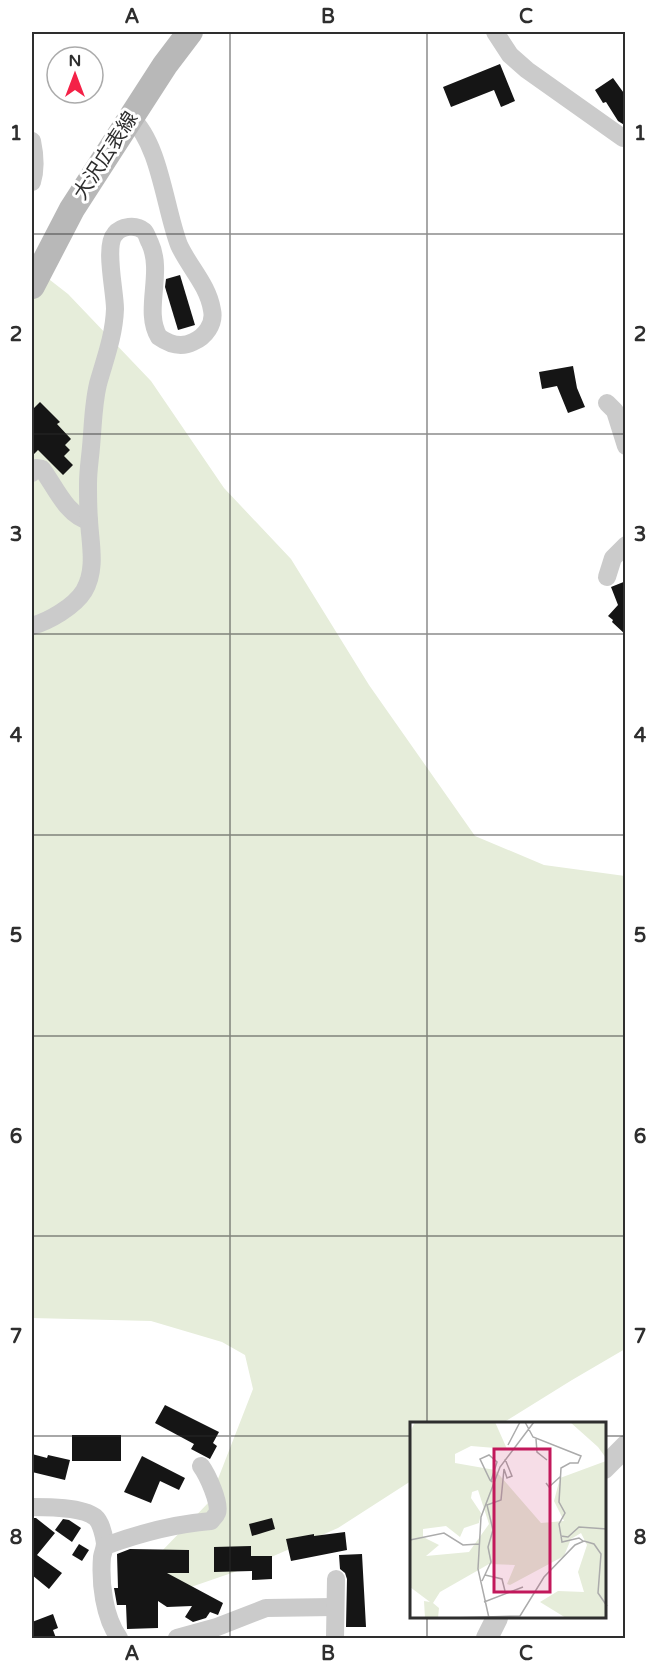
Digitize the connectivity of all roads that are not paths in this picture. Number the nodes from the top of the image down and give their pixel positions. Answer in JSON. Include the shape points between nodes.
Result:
{"nodes":[{"id":1,"x":190,"y":32,"type":"edge"},
{"id":2,"x":495,"y":32,"type":"edge"},
{"id":3,"x":131,"y":118,"type":"junction"},
{"id":4,"x":623,"y":138,"type":"dead end"},
{"id":5,"x":32,"y":141,"type":"edge"},
{"id":6,"x":32,"y":182,"type":"edge"},
{"id":7,"x":32,"y":286,"type":"edge"},
{"id":8,"x":607,"y":403,"type":"dead end"},
{"id":9,"x":626,"y":446,"type":"edge"},
{"id":10,"x":32,"y":473,"type":"edge"},
{"id":11,"x":88,"y":521,"type":"junction"},
{"id":12,"x":626,"y":545,"type":"edge"},
{"id":13,"x":607,"y":577,"type":"dead end"},
{"id":14,"x":32,"y":626,"type":"edge"},
{"id":15,"x":626,"y":1446,"type":"edge"},
{"id":16,"x":201,"y":1466,"type":"dead end"},
{"id":17,"x":606,"y":1466,"type":"edge"},
{"id":18,"x":32,"y":1507,"type":"edge"},
{"id":19,"x":105,"y":1546,"type":"junction"},
{"id":20,"x":336,"y":1579,"type":"dead end"},
{"id":21,"x":334,"y":1607,"type":"junction"},
{"id":22,"x":496,"y":1619,"type":"edge"},
{"id":23,"x":119,"y":1638,"type":"edge"},
{"id":24,"x":177,"y":1638,"type":"edge"},
{"id":25,"x":335,"y":1638,"type":"edge"},
{"id":26,"x":487,"y":1638,"type":"edge"}],
"edges":[{"from":1,"to":3,"type":"main road","name":"大沢広表線"},
{"from":2,"to":4,"type":"street","via":[[510,55],[527,70]]},
{"from":3,"to":7,"type":"main road","name":"大沢広表線","via":[[72,209]]},
{"from":3,"to":11,"type":"street","via":[[151,149],[174,229],[208,296],[212,320],[204,336],[186,345],[171,344],[159,337],[153,322],[152,248],[144,231],[134,227],[117,231],[109,249],[114,332],[93,412]]},
{"from":5,"to":6,"type":"street"},
{"from":8,"to":9,"type":"street","via":[[615,411]]},
{"from":10,"to":11,"type":"street","via":[[36,468],[42,470],[72,511]]},
{"from":11,"to":14,"type":"street","via":[[91,561],[84,591],[71,606]]},
{"from":12,"to":13,"type":"street","via":[[613,558]]},
{"from":15,"to":17,"type":"street"},
{"from":16,"to":19,"type":"street","via":[[218,1507],[211,1521],[179,1524]]},
{"from":18,"to":19,"type":"street","via":[[66,1507],[94,1516]]},
{"from":19,"to":23,"type":"street","via":[[102,1556],[106,1606],[111,1627]]},
{"from":20,"to":21,"type":"street"},
{"from":21,"to":24,"type":"street","via":[[266,1608]]},
{"from":21,"to":25,"type":"street"},
{"from":22,"to":26,"type":"street"}]}
